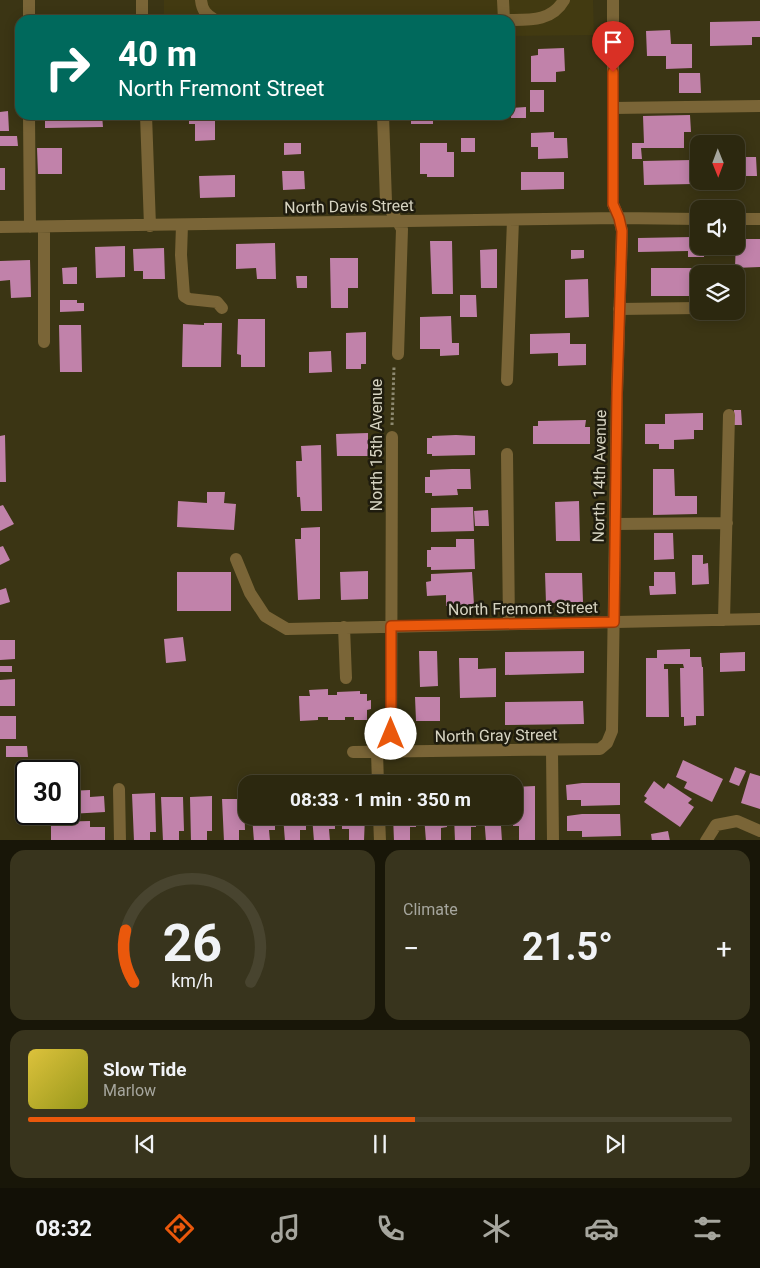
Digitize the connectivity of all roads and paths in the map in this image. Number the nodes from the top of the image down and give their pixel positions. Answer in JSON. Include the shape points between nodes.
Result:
{"nodes":[{"id":1,"x":29,"y":0,"type":"edge"},
{"id":2,"x":142,"y":0,"type":"edge"},
{"id":3,"x":201,"y":0,"type":"edge"},
{"id":4,"x":503,"y":0,"type":"edge"},
{"id":5,"x":564,"y":0,"type":"edge"},
{"id":6,"x":613,"y":0,"type":"edge"},
{"id":7,"x":29,"y":15,"type":"edge"},
{"id":8,"x":142,"y":15,"type":"edge"},
{"id":9,"x":207,"y":15,"type":"edge"},
{"id":10,"x":504,"y":15,"type":"edge"},
{"id":11,"x":515,"y":20,"type":"edge"},
{"id":12,"x":760,"y":106,"type":"edge"},
{"id":13,"x":612,"y":108,"type":"junction"},
{"id":14,"x":29,"y":120,"type":"edge"},
{"id":15,"x":146,"y":120,"type":"edge"},
{"id":16,"x":383,"y":120,"type":"edge"},
{"id":17,"x":619,"y":218,"type":"junction"},
{"id":18,"x":690,"y":219,"type":"edge"},
{"id":19,"x":745,"y":219,"type":"edge"},
{"id":20,"x":760,"y":219,"type":"edge"},
{"id":21,"x":513,"y":220,"type":"junction"},
{"id":22,"x":397,"y":221,"type":"junction"},
{"id":23,"x":182,"y":225,"type":"junction"},
{"id":24,"x":150,"y":226,"type":"junction"},
{"id":25,"x":30,"y":227,"type":"junction"},
{"id":26,"x":44,"y":227,"type":"junction"},
{"id":27,"x":0,"y":228,"type":"edge"},
{"id":28,"x":222,"y":308,"type":"dead end"},
{"id":29,"x":690,"y":308,"type":"edge"},
{"id":30,"x":619,"y":309,"type":"junction"},
{"id":31,"x":44,"y":342,"type":"dead end"},
{"id":32,"x":398,"y":354,"type":"joint"},
{"id":33,"x":507,"y":380,"type":"dead end"},
{"id":34,"x":729,"y":415,"type":"dead end"},
{"id":35,"x":392,"y":437,"type":"joint"},
{"id":36,"x":508,"y":454,"type":"dead end"},
{"id":37,"x":727,"y":522,"type":"junction"},
{"id":38,"x":615,"y":524,"type":"junction"},
{"id":39,"x":236,"y":559,"type":"dead end"},
{"id":40,"x":724,"y":620,"type":"junction"},
{"id":41,"x":760,"y":620,"type":"edge"},
{"id":42,"x":614,"y":622,"type":"junction"},
{"id":43,"x":508,"y":624,"type":"junction"},
{"id":44,"x":391,"y":626,"type":"junction"},
{"id":45,"x":344,"y":627,"type":"junction"},
{"id":46,"x":346,"y":678,"type":"dead end"},
{"id":47,"x":607,"y":743,"type":"joint"},
{"id":48,"x":552,"y":751,"type":"junction"},
{"id":49,"x":354,"y":752,"type":"dead end"},
{"id":50,"x":377,"y":752,"type":"junction"},
{"id":51,"x":391,"y":752,"type":"junction"},
{"id":52,"x":378,"y":775,"type":"edge"},
{"id":53,"x":119,"y":789,"type":"dead end"},
{"id":54,"x":379,"y":825,"type":"edge"},
{"id":55,"x":760,"y":831,"type":"edge"},
{"id":56,"x":120,"y":840,"type":"edge"},
{"id":57,"x":380,"y":840,"type":"edge"},
{"id":58,"x":553,"y":840,"type":"edge"},
{"id":59,"x":706,"y":840,"type":"edge"}],
"edges":[{"from":1,"to":7,"type":"street"},
{"from":2,"to":8,"type":"street"},
{"from":3,"to":9,"type":"street"},
{"from":4,"to":10,"type":"street"},
{"from":5,"to":11,"type":"street","via":[[558,9],[543,18]]},
{"from":6,"to":13,"type":"street","name":"North 14th Avenue"},
{"from":12,"to":13,"type":"street"},
{"from":13,"to":17,"type":"street","name":"North 14th Avenue","via":[[613,204]]},
{"from":14,"to":25,"type":"street"},
{"from":15,"to":24,"type":"street"},
{"from":16,"to":22,"type":"street","via":[[386,202]]},
{"from":17,"to":18,"type":"street","name":"North Davis Street"},
{"from":17,"to":21,"type":"street","name":"North Davis Street"},
{"from":17,"to":30,"type":"street","name":"North 14th Avenue","via":[[622,231]]},
{"from":19,"to":20,"type":"street"},
{"from":21,"to":22,"type":"street","name":"North Davis Street"},
{"from":21,"to":33,"type":"street"},
{"from":22,"to":23,"type":"street","name":"North Davis Street"},
{"from":22,"to":32,"type":"street","via":[[402,229]]},
{"from":23,"to":24,"type":"street","name":"North Davis Street"},
{"from":23,"to":28,"type":"street","via":[[184,296],[217,302]]},
{"from":24,"to":26,"type":"street","name":"North Davis Street"},
{"from":25,"to":26,"type":"street","name":"North Davis Street"},
{"from":25,"to":27,"type":"street","name":"North Davis Street"},
{"from":26,"to":31,"type":"street"},
{"from":29,"to":30,"type":"street"},
{"from":30,"to":38,"type":"street","name":"North 14th Avenue"},
{"from":32,"to":35,"type":"path","name":"North 15th Avenue","via":[[393,370]]},
{"from":34,"to":37,"type":"street"},
{"from":35,"to":44,"type":"street","name":"North 15th Avenue"},
{"from":36,"to":43,"type":"street"},
{"from":37,"to":38,"type":"street"},
{"from":37,"to":40,"type":"street"},
{"from":38,"to":42,"type":"street","name":"North 14th Avenue"},
{"from":39,"to":45,"type":"street","name":"North Fremont Street","via":[[250,594],[265,616],[287,629]]},
{"from":40,"to":41,"type":"street","name":"North Fremont Street"},
{"from":40,"to":42,"type":"street","name":"North Fremont Street"},
{"from":42,"to":43,"type":"street","name":"North Fremont Street"},
{"from":42,"to":47,"type":"street","name":"North 14th Avenue","via":[[612,731]]},
{"from":43,"to":44,"type":"street","name":"North Fremont Street"},
{"from":44,"to":45,"type":"street","name":"North Fremont Street"},
{"from":44,"to":51,"type":"street","name":"North 15th Avenue"},
{"from":45,"to":46,"type":"street"},
{"from":47,"to":48,"type":"street","name":"North Gray Street","via":[[600,749]]},
{"from":48,"to":51,"type":"street","name":"North Gray Street"},
{"from":48,"to":58,"type":"street"},
{"from":49,"to":50,"type":"street","name":"North Gray Street"},
{"from":50,"to":51,"type":"street","name":"North Gray Street"},
{"from":50,"to":52,"type":"street"},
{"from":53,"to":56,"type":"street"},
{"from":54,"to":57,"type":"street"},
{"from":55,"to":59,"type":"street","via":[[736,821],[716,826]]}]}
